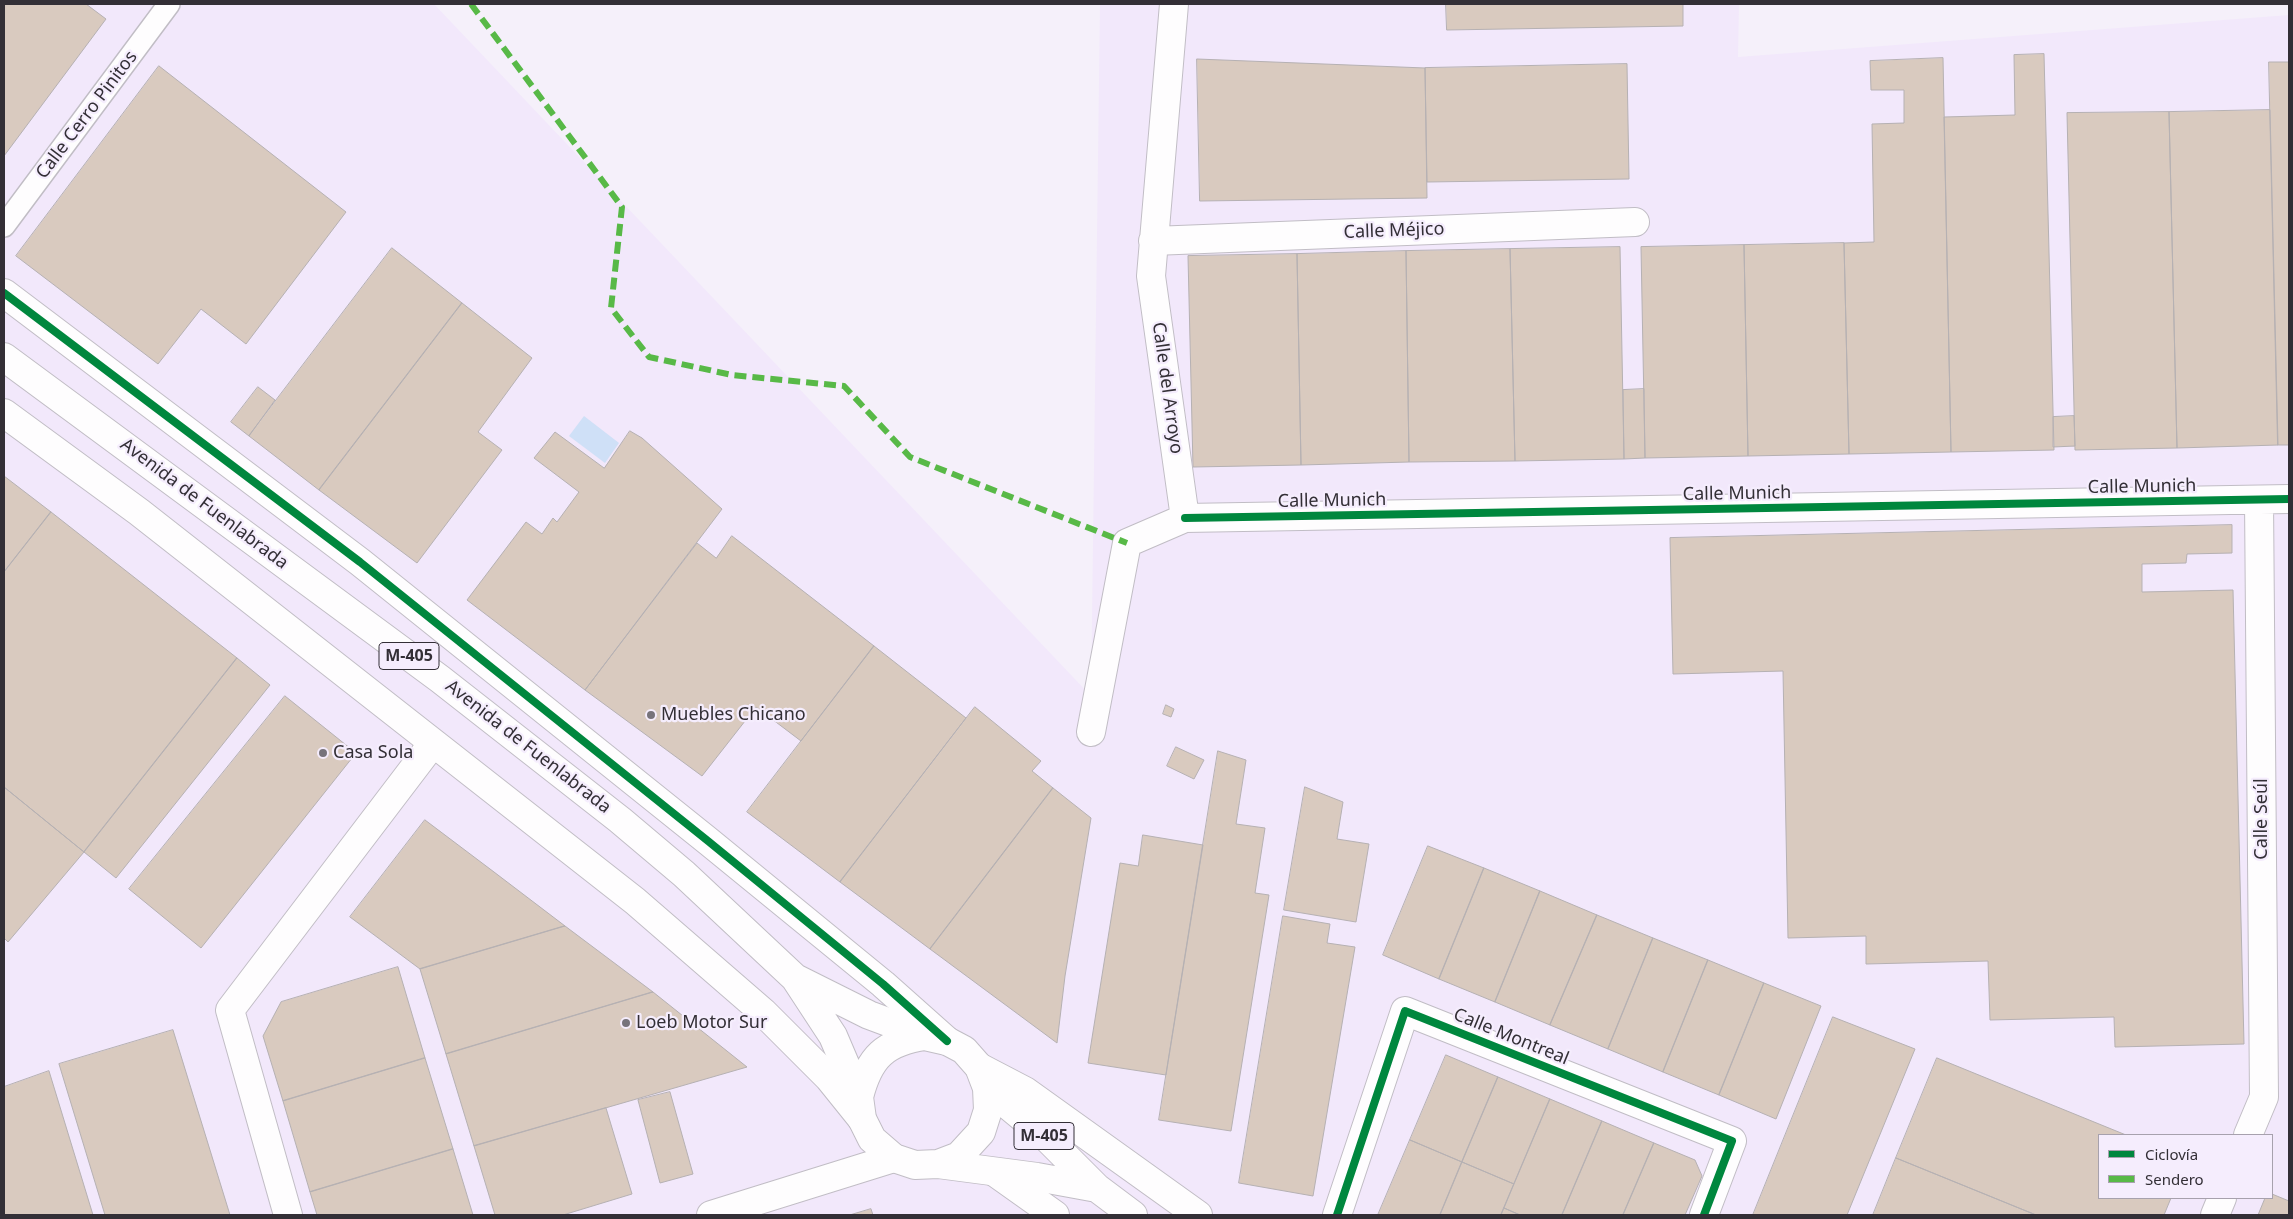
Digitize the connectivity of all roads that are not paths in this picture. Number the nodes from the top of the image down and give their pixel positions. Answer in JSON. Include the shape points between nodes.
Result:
{"nodes":[{"id":1,"x":169,"y":4,"type":"edge"},
{"id":2,"x":1174,"y":4,"type":"edge"},
{"id":3,"x":1634,"y":222,"type":"dead end"},
{"id":4,"x":4,"y":226,"type":"edge"},
{"id":5,"x":1153,"y":240,"type":"junction"},
{"id":6,"x":4,"y":293,"type":"edge"},
{"id":7,"x":4,"y":357,"type":"edge"},
{"id":8,"x":4,"y":414,"type":"edge"},
{"id":9,"x":2289,"y":499,"type":"edge"},
{"id":10,"x":2259,"y":500,"type":"junction"},
{"id":11,"x":1185,"y":518,"type":"junction"},
{"id":12,"x":1091,"y":732,"type":"dead end"},
{"id":13,"x":433,"y":743,"type":"junction"},
{"id":14,"x":794,"y":978,"type":"junction"},
{"id":15,"x":936,"y":1038,"type":"junction"},
{"id":16,"x":983,"y":1077,"type":"junction"},
{"id":17,"x":861,"y":1108,"type":"junction"},
{"id":18,"x":2248,"y":1134,"type":"edge"},
{"id":19,"x":894,"y":1158,"type":"junction"},
{"id":20,"x":938,"y":1164,"type":"junction"},
{"id":21,"x":996,"y":1173,"type":"junction"},
{"id":22,"x":1097,"y":1188,"type":"junction"},
{"id":23,"x":2222,"y":1199,"type":"edge"},
{"id":24,"x":288,"y":1215,"type":"edge"},
{"id":25,"x":711,"y":1215,"type":"edge"},
{"id":26,"x":1055,"y":1215,"type":"edge"},
{"id":27,"x":1133,"y":1215,"type":"edge"},
{"id":28,"x":1198,"y":1215,"type":"edge"},
{"id":29,"x":1337,"y":1215,"type":"edge"},
{"id":30,"x":1704,"y":1215,"type":"edge"},
{"id":31,"x":2215,"y":1215,"type":"edge"}],
"edges":[{"from":1,"to":4,"type":"lane","name":"Calle Cerro Pinitos"},
{"from":2,"to":5,"type":"street","name":"Calle del Arroyo"},
{"from":3,"to":5,"type":"street","name":"Calle Méjico"},
{"from":5,"to":11,"type":"street","name":"Calle del Arroyo","via":[[1151,276]]},
{"from":6,"to":15,"type":"street","via":[[360,562],[883,984]]},
{"from":7,"to":14,"type":"street","name":"Avenida de Fuenlabrada","number":"M-405","via":[[440,679],[620,820],[684,874]]},
{"from":8,"to":13,"type":"street","via":[[139,512]]},
{"from":9,"to":10,"type":"street","name":"Calle Munich"},
{"from":10,"to":11,"type":"street","name":"Calle Munich"},
{"from":10,"to":18,"type":"street","name":"Calle Seúl","via":[[2264,1097]]},
{"from":11,"to":12,"type":"street","via":[[1127,543]]},
{"from":13,"to":17,"type":"street","via":[[634,901],[763,1012]]},
{"from":13,"to":24,"type":"street","via":[[230,1010]]},
{"from":14,"to":15,"type":"street","number":"M-405","via":[[868,1015]]},
{"from":14,"to":17,"type":"street","number":"M-405","via":[[833,1036]]},
{"from":15,"to":16,"type":"street","number":"M-405","via":[[964,1050]]},
{"from":15,"to":17,"type":"street","via":[[904,1040],[884,1050],[865,1075]]},
{"from":16,"to":20,"type":"street","number":"M-405","via":[[988,1110],[981,1132],[959,1156]]},
{"from":16,"to":22,"type":"street","number":"M-405"},
{"from":16,"to":28,"type":"street","via":[[1025,1091]]},
{"from":17,"to":19,"type":"street","number":"M-405","via":[[872,1139]]},
{"from":19,"to":20,"type":"street","number":"M-405","via":[[915,1165]]},
{"from":19,"to":25,"type":"street"},
{"from":20,"to":21,"type":"street","number":"M-405"},
{"from":21,"to":22,"type":"street","number":"M-405"},
{"from":21,"to":26,"type":"street"},
{"from":22,"to":27,"type":"street","number":"M-405"},
{"from":23,"to":31,"type":"street"},
{"from":29,"to":30,"type":"street","name":"Calle Montreal","via":[[1405,1011],[1732,1141]]}]}
